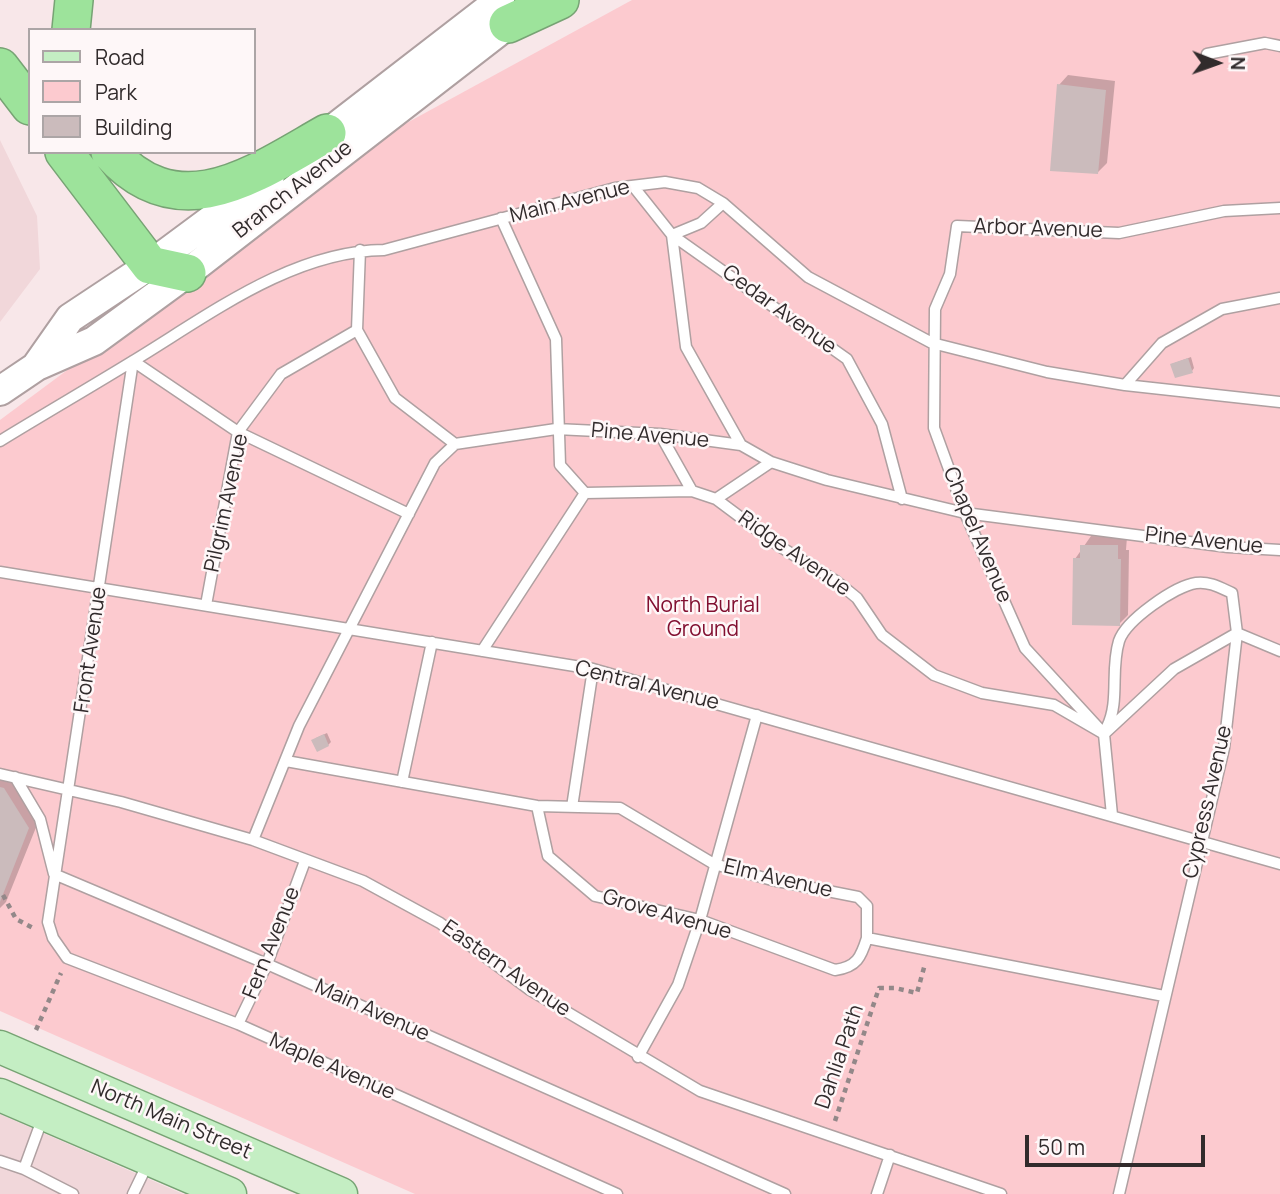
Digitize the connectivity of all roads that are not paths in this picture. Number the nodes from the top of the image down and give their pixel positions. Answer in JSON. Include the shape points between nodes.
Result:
{"nodes":[{"id":1,"x":74,"y":0,"type":"edge"},
{"id":2,"x":540,"y":0,"type":"edge"},
{"id":3,"x":560,"y":0,"type":"edge"},
{"id":4,"x":504,"y":12,"type":"edge"},
{"id":5,"x":71,"y":28,"type":"edge"},
{"id":6,"x":1280,"y":46,"type":"edge"},
{"id":7,"x":1207,"y":54,"type":"dead end"},
{"id":8,"x":0,"y":67,"type":"edge"},
{"id":9,"x":28,"y":103,"type":"edge"},
{"id":10,"x":327,"y":133,"type":"junction"},
{"id":11,"x":66,"y":154,"type":"edge"},
{"id":12,"x":112,"y":154,"type":"edge"},
{"id":13,"x":632,"y":186,"type":"junction"},
{"id":14,"x":723,"y":203,"type":"junction"},
{"id":15,"x":1280,"y":208,"type":"edge"},
{"id":16,"x":501,"y":218,"type":"junction"},
{"id":17,"x":957,"y":226,"type":"joint"},
{"id":18,"x":672,"y":235,"type":"junction"},
{"id":19,"x":360,"y":250,"type":"junction"},
{"id":20,"x":150,"y":265,"type":"junction"},
{"id":21,"x":187,"y":273,"type":"junction"},
{"id":22,"x":1280,"y":298,"type":"edge"},
{"id":23,"x":357,"y":330,"type":"junction"},
{"id":24,"x":932,"y":343,"type":"junction"},
{"id":25,"x":134,"y":361,"type":"junction"},
{"id":26,"x":37,"y":366,"type":"junction"},
{"id":27,"x":1125,"y":385,"type":"junction"},
{"id":28,"x":0,"y":391,"type":"edge"},
{"id":29,"x":1280,"y":402,"type":"edge"},
{"id":30,"x":556,"y":429,"type":"junction"},
{"id":31,"x":238,"y":432,"type":"junction"},
{"id":32,"x":660,"y":434,"type":"junction"},
{"id":33,"x":0,"y":441,"type":"edge"},
{"id":34,"x":455,"y":444,"type":"junction"},
{"id":35,"x":740,"y":445,"type":"junction"},
{"id":36,"x":771,"y":462,"type":"junction"},
{"id":37,"x":692,"y":491,"type":"junction"},
{"id":38,"x":585,"y":493,"type":"junction"},
{"id":39,"x":716,"y":499,"type":"junction"},
{"id":40,"x":902,"y":499,"type":"junction"},
{"id":41,"x":965,"y":513,"type":"junction"},
{"id":42,"x":409,"y":514,"type":"junction"},
{"id":43,"x":1280,"y":550,"type":"edge"},
{"id":44,"x":0,"y":572,"type":"edge"},
{"id":45,"x":99,"y":588,"type":"junction"},
{"id":46,"x":206,"y":605,"type":"junction"},
{"id":47,"x":351,"y":629,"type":"junction"},
{"id":48,"x":1237,"y":633,"type":"junction"},
{"id":49,"x":432,"y":642,"type":"junction"},
{"id":50,"x":482,"y":651,"type":"junction"},
{"id":51,"x":1280,"y":651,"type":"edge"},
{"id":52,"x":593,"y":669,"type":"junction"},
{"id":53,"x":757,"y":715,"type":"junction"},
{"id":54,"x":1104,"y":733,"type":"junction"},
{"id":55,"x":286,"y":761,"type":"junction"},
{"id":56,"x":0,"y":774,"type":"edge"},
{"id":57,"x":15,"y":778,"type":"junction"},
{"id":58,"x":402,"y":782,"type":"junction"},
{"id":59,"x":69,"y":790,"type":"junction"},
{"id":60,"x":537,"y":806,"type":"junction"},
{"id":61,"x":572,"y":807,"type":"junction"},
{"id":62,"x":1112,"y":815,"type":"junction"},
{"id":63,"x":253,"y":840,"type":"junction"},
{"id":64,"x":1200,"y":840,"type":"junction"},
{"id":65,"x":305,"y":861,"type":"junction"},
{"id":66,"x":714,"y":864,"type":"junction"},
{"id":67,"x":1280,"y":864,"type":"edge"},
{"id":68,"x":54,"y":874,"type":"junction"},
{"id":69,"x":700,"y":920,"type":"junction"},
{"id":70,"x":53,"y":938,"type":"joint"},
{"id":71,"x":867,"y":938,"type":"junction"},
{"id":72,"x":267,"y":964,"type":"junction"},
{"id":73,"x":1164,"y":996,"type":"junction"},
{"id":74,"x":238,"y":1024,"type":"junction"},
{"id":75,"x":0,"y":1047,"type":"edge"},
{"id":76,"x":638,"y":1057,"type":"junction"},
{"id":77,"x":0,"y":1096,"type":"edge"},
{"id":78,"x":44,"y":1114,"type":"junction"},
{"id":79,"x":168,"y":1120,"type":"junction"},
{"id":80,"x":890,"y":1155,"type":"junction"},
{"id":81,"x":151,"y":1158,"type":"junction"},
{"id":82,"x":0,"y":1161,"type":"edge"},
{"id":83,"x":24,"y":1169,"type":"junction"},
{"id":84,"x":225,"y":1193,"type":"edge"},
{"id":85,"x":73,"y":1194,"type":"edge"},
{"id":86,"x":133,"y":1194,"type":"edge"},
{"id":87,"x":341,"y":1194,"type":"edge"},
{"id":88,"x":617,"y":1194,"type":"edge"},
{"id":89,"x":785,"y":1194,"type":"edge"},
{"id":90,"x":877,"y":1194,"type":"edge"},
{"id":91,"x":1001,"y":1194,"type":"edge"},
{"id":92,"x":1119,"y":1194,"type":"edge"}],
"edges":[{"from":1,"to":5,"type":"highway"},
{"from":2,"to":4,"type":"main road","name":"Branch Avenue"},
{"from":3,"to":4,"type":"highway"},
{"from":4,"to":10,"type":"main road","name":"Branch Avenue"},
{"from":4,"to":21,"type":"main road","name":"Branch Avenue"},
{"from":6,"to":7,"type":"lane","via":[[1265,43]]},
{"from":8,"to":9,"type":"highway"},
{"from":10,"to":12,"type":"highway","via":[[249,178],[210,191],[160,187],[132,173]]},
{"from":10,"to":20,"type":"main road","name":"Branch Avenue"},
{"from":11,"to":20,"type":"highway"},
{"from":13,"to":14,"type":"lane","name":"Main Avenue","via":[[665,182],[698,188]]},
{"from":13,"to":16,"type":"lane","name":"Main Avenue"},
{"from":13,"to":18,"type":"lane","name":"Cedar Avenue"},
{"from":14,"to":18,"type":"lane","via":[[701,223]]},
{"from":14,"to":24,"type":"lane","name":"Main Avenue","via":[[808,277]]},
{"from":15,"to":17,"type":"lane","name":"Arbor Avenue","via":[[1224,211],[1119,233]]},
{"from":16,"to":19,"type":"lane","name":"Main Avenue","via":[[384,250]]},
{"from":16,"to":30,"type":"lane","via":[[556,339]]},
{"from":17,"to":24,"type":"lane","name":"Chapel Avenue","via":[[950,274],[935,309]]},
{"from":18,"to":35,"type":"lane","via":[[685,347]]},
{"from":18,"to":40,"type":"lane","name":"Cedar Avenue","via":[[847,359],[882,424]]},
{"from":19,"to":23,"type":"lane"},
{"from":19,"to":25,"type":"lane","name":"Main Avenue","via":[[300,265]]},
{"from":20,"to":21,"type":"highway"},
{"from":20,"to":26,"type":"main road","name":"Branch Avenue","via":[[70,318]]},
{"from":21,"to":26,"type":"main road","name":"Branch Avenue","via":[[94,341]]},
{"from":22,"to":27,"type":"lane","via":[[1223,309],[1162,343]]},
{"from":23,"to":31,"type":"lane","name":"Pilgrim Avenue","via":[[281,374]]},
{"from":23,"to":34,"type":"lane","via":[[395,398]]},
{"from":24,"to":27,"type":"lane","name":"Main Avenue","via":[[1047,372]]},
{"from":24,"to":41,"type":"lane","name":"Chapel Avenue","via":[[933,428]]},
{"from":25,"to":31,"type":"lane"},
{"from":25,"to":33,"type":"lane","name":"Main Avenue"},
{"from":25,"to":45,"type":"lane","name":"Front Avenue"},
{"from":26,"to":28,"type":"main road","name":"Branch Avenue"},
{"from":27,"to":29,"type":"lane","name":"Main Avenue"},
{"from":30,"to":32,"type":"lane","name":"Pine Avenue"},
{"from":30,"to":34,"type":"lane","name":"Pine Avenue"},
{"from":30,"to":38,"type":"lane","via":[[560,465]]},
{"from":31,"to":42,"type":"lane"},
{"from":31,"to":46,"type":"lane","name":"Pilgrim Avenue"},
{"from":32,"to":35,"type":"lane","name":"Pine Avenue"},
{"from":32,"to":37,"type":"lane"},
{"from":34,"to":42,"type":"lane","via":[[435,463]]},
{"from":35,"to":36,"type":"lane","name":"Pine Avenue"},
{"from":36,"to":39,"type":"lane"},
{"from":36,"to":40,"type":"lane","name":"Pine Avenue"},
{"from":37,"to":38,"type":"lane","name":"Ridge Avenue"},
{"from":37,"to":39,"type":"lane","name":"Ridge Avenue"},
{"from":38,"to":50,"type":"lane"},
{"from":39,"to":54,"type":"lane","name":"Ridge Avenue","via":[[836,581],[857,598],[882,635],[934,675],[982,694],[1054,705]]},
{"from":40,"to":41,"type":"lane","name":"Pine Avenue"},
{"from":41,"to":43,"type":"lane","name":"Pine Avenue"},
{"from":41,"to":54,"type":"lane","name":"Chapel Avenue","via":[[1025,648]]},
{"from":42,"to":47,"type":"lane"},
{"from":44,"to":45,"type":"lane","name":"Central Avenue"},
{"from":45,"to":46,"type":"lane","name":"Central Avenue"},
{"from":45,"to":59,"type":"lane","name":"Front Avenue"},
{"from":46,"to":47,"type":"lane","name":"Central Avenue"},
{"from":47,"to":49,"type":"lane","name":"Central Avenue"},
{"from":47,"to":55,"type":"lane","via":[[299,726]]},
{"from":48,"to":51,"type":"lane"},
{"from":48,"to":54,"type":"lane","via":[[1174,669]]},
{"from":48,"to":54,"type":"lane","name":"Cypress Avenue","via":[[1232,593],[1199,582],[1179,587],[1138,617],[1120,638],[1114,713]]},
{"from":48,"to":64,"type":"lane","name":"Cypress Avenue","via":[[1224,748]]},
{"from":49,"to":50,"type":"lane","name":"Central Avenue"},
{"from":49,"to":58,"type":"lane"},
{"from":50,"to":52,"type":"lane","name":"Central Avenue"},
{"from":52,"to":53,"type":"lane","name":"Central Avenue"},
{"from":52,"to":61,"type":"lane"},
{"from":53,"to":62,"type":"lane","name":"Central Avenue"},
{"from":53,"to":66,"type":"lane"},
{"from":54,"to":62,"type":"lane"},
{"from":55,"to":58,"type":"lane","name":"Elm Avenue"},
{"from":55,"to":63,"type":"lane"},
{"from":56,"to":57,"type":"lane","name":"Eastern Avenue"},
{"from":57,"to":59,"type":"lane","name":"Eastern Avenue"},
{"from":57,"to":68,"type":"lane","via":[[40,819]]},
{"from":58,"to":60,"type":"lane","name":"Elm Avenue"},
{"from":59,"to":63,"type":"lane","name":"Eastern Avenue"},
{"from":59,"to":68,"type":"lane","name":"Front Avenue"},
{"from":60,"to":61,"type":"lane","name":"Elm Avenue"},
{"from":60,"to":69,"type":"lane","name":"Grove Avenue","via":[[548,856],[595,896]]},
{"from":61,"to":66,"type":"lane","name":"Elm Avenue","via":[[620,808]]},
{"from":62,"to":64,"type":"lane","name":"Central Avenue"},
{"from":63,"to":65,"type":"lane","name":"Eastern Avenue"},
{"from":64,"to":67,"type":"lane","name":"Central Avenue"},
{"from":64,"to":73,"type":"lane","name":"Cypress Avenue"},
{"from":65,"to":72,"type":"lane","name":"Fern Avenue"},
{"from":65,"to":76,"type":"lane","name":"Eastern Avenue","via":[[363,881],[440,923],[530,990]]},
{"from":66,"to":69,"type":"lane"},
{"from":66,"to":71,"type":"lane","name":"Elm Avenue","via":[[858,897],[867,906]]},
{"from":68,"to":70,"type":"lane","name":"Front Avenue","via":[[48,922]]},
{"from":68,"to":72,"type":"lane","name":"Main Avenue"},
{"from":69,"to":71,"type":"lane","name":"Grove Avenue","via":[[835,970],[851,968]]},
{"from":69,"to":76,"type":"lane","via":[[678,985]]},
{"from":70,"to":74,"type":"lane","name":"Maple Avenue","via":[[67,958]]},
{"from":71,"to":73,"type":"lane"},
{"from":72,"to":74,"type":"lane","name":"Fern Avenue"},
{"from":72,"to":89,"type":"lane","name":"Main Avenue"},
{"from":73,"to":92,"type":"lane","name":"Cypress Avenue"},
{"from":74,"to":88,"type":"lane","name":"Maple Avenue"},
{"from":75,"to":79,"type":"main road","name":"North Main Street"},
{"from":76,"to":80,"type":"lane","name":"Eastern Avenue","via":[[700,1091]]},
{"from":77,"to":78,"type":"main road","name":"North Main Street"},
{"from":78,"to":81,"type":"main road","name":"North Main Street"},
{"from":78,"to":83,"type":"lane"},
{"from":79,"to":81,"type":"main road"},
{"from":79,"to":87,"type":"main road","name":"North Main Street"},
{"from":80,"to":90,"type":"lane"},
{"from":80,"to":91,"type":"lane","name":"Eastern Avenue"},
{"from":81,"to":84,"type":"main road","name":"North Main Street"},
{"from":81,"to":86,"type":"lane"},
{"from":82,"to":83,"type":"lane"},
{"from":83,"to":85,"type":"lane"}]}
